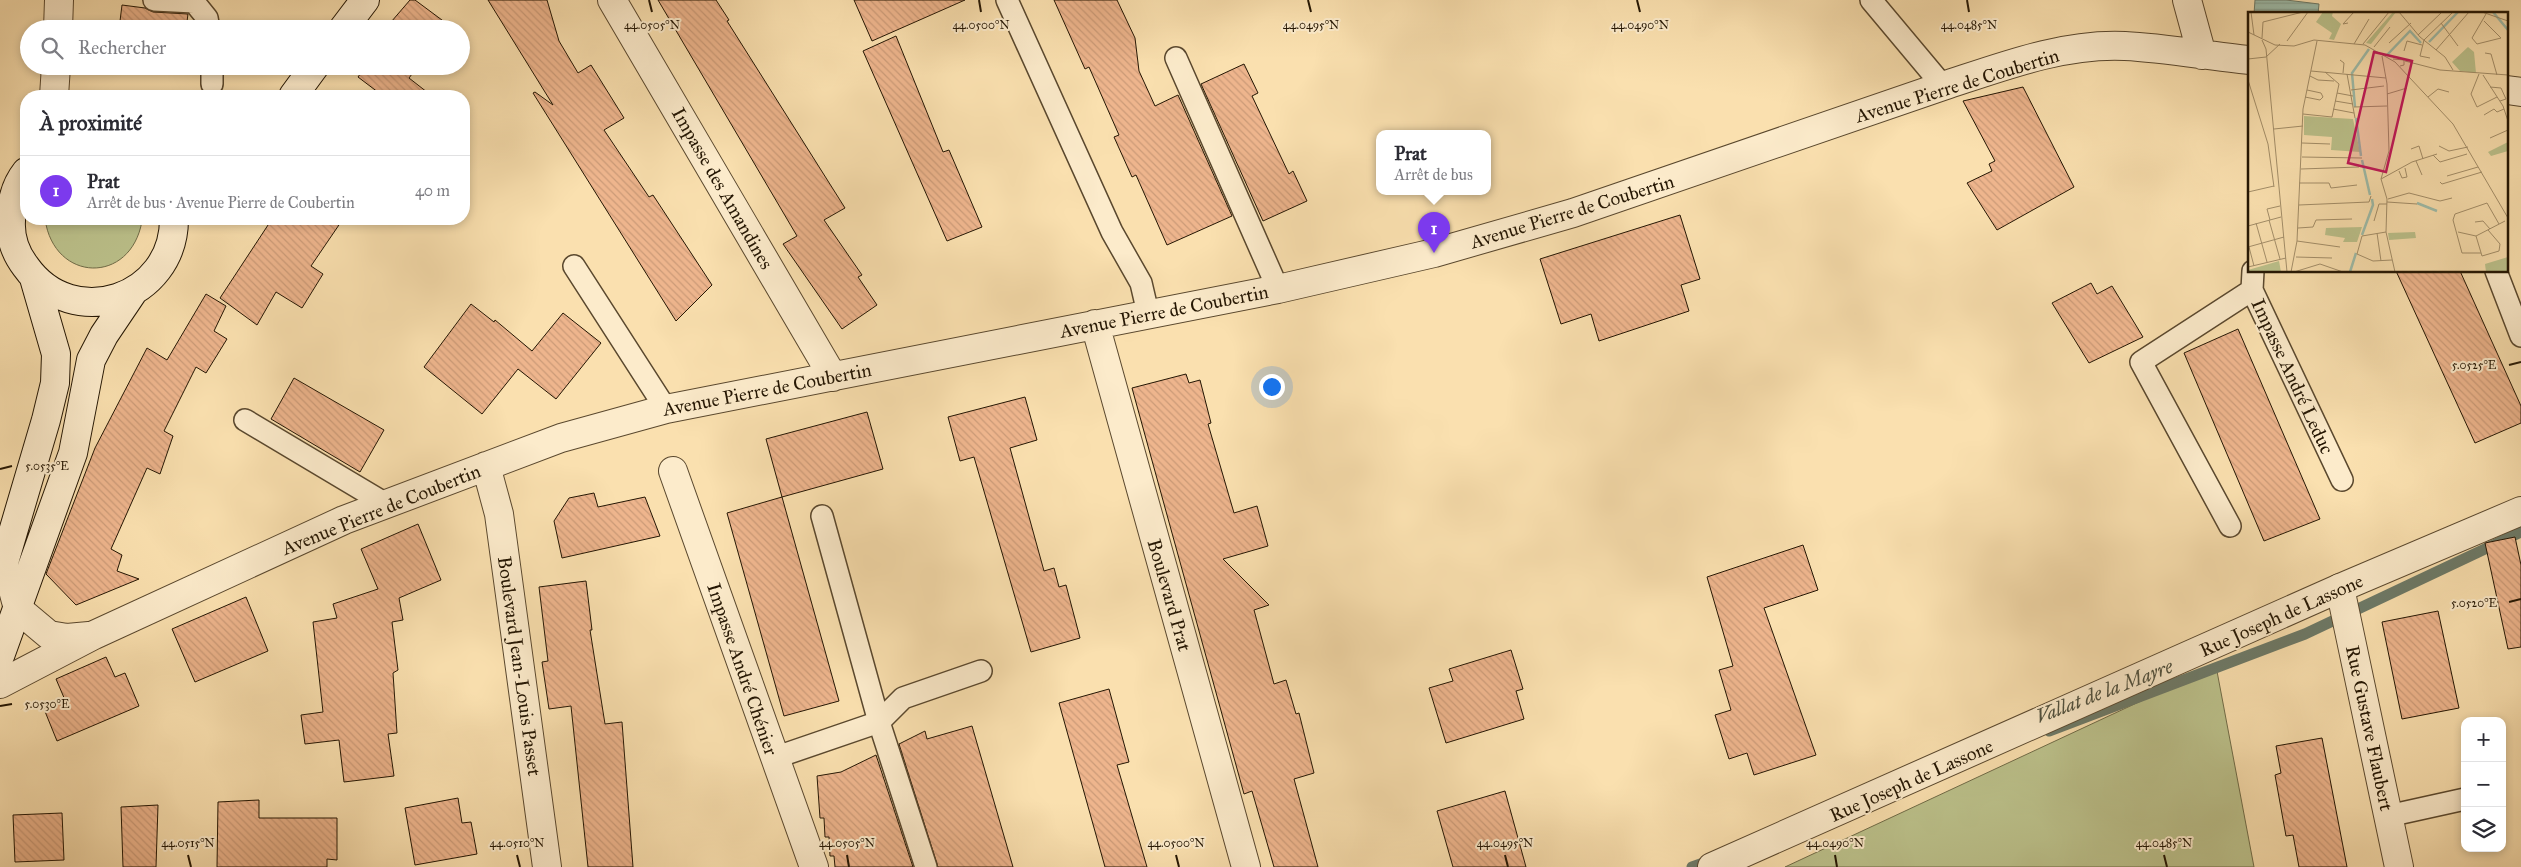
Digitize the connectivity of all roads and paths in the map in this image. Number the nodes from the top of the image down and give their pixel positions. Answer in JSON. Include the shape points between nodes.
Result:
{"nodes":[{"id":1,"x":60,"y":0,"type":"edge"},
{"id":2,"x":154,"y":0,"type":"edge"},
{"id":3,"x":365,"y":0,"type":"edge"},
{"id":4,"x":612,"y":0,"type":"edge"},
{"id":5,"x":1007,"y":0,"type":"edge"},
{"id":6,"x":1871,"y":0,"type":"edge"},
{"id":7,"x":2187,"y":0,"type":"edge"},
{"id":8,"x":59,"y":20,"type":"edge"},
{"id":9,"x":207,"y":20,"type":"edge"},
{"id":10,"x":350,"y":20,"type":"edge"},
{"id":11,"x":2202,"y":55,"type":"junction"},
{"id":12,"x":1176,"y":58,"type":"dead end"},
{"id":13,"x":2248,"y":60,"type":"edge"},
{"id":14,"x":308,"y":75,"type":"edge"},
{"id":15,"x":1943,"y":86,"type":"junction"},
{"id":16,"x":297,"y":90,"type":"edge"},
{"id":17,"x":2508,"y":90,"type":"edge"},
{"id":18,"x":2521,"y":92,"type":"edge"},
{"id":19,"x":20,"y":179,"type":"edge"},
{"id":20,"x":177,"y":225,"type":"edge"},
{"id":21,"x":574,"y":266,"type":"dead end"},
{"id":22,"x":2496,"y":272,"type":"edge"},
{"id":23,"x":34,"y":278,"type":"junction"},
{"id":24,"x":2252,"y":281,"type":"edge"},
{"id":25,"x":1278,"y":289,"type":"junction"},
{"id":26,"x":133,"y":292,"type":"junction"},
{"id":27,"x":1148,"y":314,"type":"junction"},
{"id":28,"x":1095,"y":324,"type":"junction"},
{"id":29,"x":2521,"y":336,"type":"edge"},
{"id":30,"x":833,"y":377,"type":"junction"},
{"id":31,"x":666,"y":409,"type":"junction"},
{"id":32,"x":245,"y":420,"type":"dead end"},
{"id":33,"x":486,"y":466,"type":"junction"},
{"id":34,"x":673,"y":471,"type":"dead end"},
{"id":35,"x":2342,"y":480,"type":"dead end"},
{"id":36,"x":386,"y":504,"type":"junction"},
{"id":37,"x":2521,"y":511,"type":"edge"},
{"id":38,"x":822,"y":516,"type":"dead end"},
{"id":39,"x":2230,"y":526,"type":"dead end"},
{"id":40,"x":9,"y":550,"type":"junction"},
{"id":41,"x":0,"y":576,"type":"edge"},
{"id":42,"x":2340,"y":588,"type":"junction"},
{"id":43,"x":18,"y":609,"type":"junction"},
{"id":44,"x":94,"y":635,"type":"junction"},
{"id":45,"x":0,"y":656,"type":"edge"},
{"id":46,"x":981,"y":671,"type":"dead end"},
{"id":47,"x":0,"y":684,"type":"edge"},
{"id":48,"x":879,"y":722,"type":"junction"},
{"id":49,"x":774,"y":758,"type":"junction"},
{"id":50,"x":2461,"y":800,"type":"edge"},
{"id":51,"x":2388,"y":816,"type":"junction"},
{"id":52,"x":547,"y":867,"type":"edge"},
{"id":53,"x":814,"y":867,"type":"edge"},
{"id":54,"x":926,"y":867,"type":"edge"},
{"id":55,"x":1246,"y":867,"type":"edge"},
{"id":56,"x":1712,"y":867,"type":"edge"},
{"id":57,"x":2399,"y":867,"type":"edge"}],
"edges":[{"from":1,"to":8,"type":"street"},
{"from":2,"to":9,"type":"lane","via":[[194,2]]},
{"from":3,"to":10,"type":"street"},
{"from":4,"to":30,"type":"street","name":"Impasse des Amandines"},
{"from":5,"to":27,"type":"lane","via":[[1112,232],[1141,283]]},
{"from":6,"to":15,"type":"lane"},
{"from":7,"to":11,"type":"street"},
{"from":11,"to":13,"type":"street","name":"Avenue Pierre de Coubertin"},
{"from":11,"to":15,"type":"street","name":"Avenue Pierre de Coubertin","via":[[2124,46],[2062,51]]},
{"from":12,"to":25,"type":"lane"},
{"from":14,"to":16,"type":"street"},
{"from":15,"to":25,"type":"street","name":"Avenue Pierre de Coubertin","via":[[1572,213],[1434,253]]},
{"from":17,"to":18,"type":"street"},
{"from":19,"to":23,"type":"street","via":[[11,204],[10,231],[18,257]]},
{"from":20,"to":26,"type":"street","via":[[166,257],[152,277]]},
{"from":21,"to":31,"type":"lane"},
{"from":22,"to":29,"type":"lane"},
{"from":23,"to":26,"type":"street","via":[[55,294],[81,302],[108,302]]},
{"from":23,"to":40,"type":"street","via":[[56,354],[54,383]]},
{"from":24,"to":35,"type":"lane","name":"Impasse André Leduc"},
{"from":24,"to":39,"type":"lane","via":[[2141,362]]},
{"from":25,"to":27,"type":"street","name":"Avenue Pierre de Coubertin"},
{"from":26,"to":43,"type":"street","via":[[91,360],[73,454]]},
{"from":27,"to":28,"type":"street","name":"Avenue Pierre de Coubertin"},
{"from":28,"to":30,"type":"street","name":"Avenue Pierre de Coubertin"},
{"from":28,"to":55,"type":"street","name":"Boulevard Prat"},
{"from":30,"to":31,"type":"street","name":"Avenue Pierre de Coubertin"},
{"from":31,"to":33,"type":"street","name":"Avenue Pierre de Coubertin","via":[[560,438]]},
{"from":32,"to":36,"type":"lane"},
{"from":33,"to":36,"type":"street","name":"Avenue Pierre de Coubertin"},
{"from":33,"to":52,"type":"street","name":"Boulevard Jean-Louis Passet","via":[[499,514]]},
{"from":34,"to":49,"type":"street","name":"Impasse André Chénier"},
{"from":36,"to":44,"type":"street","name":"Avenue Pierre de Coubertin","via":[[344,520]]},
{"from":37,"to":42,"type":"street","name":"Rue Joseph de Lassone"},
{"from":38,"to":48,"type":"lane"},
{"from":40,"to":41,"type":"street"},
{"from":40,"to":43,"type":"street"},
{"from":42,"to":51,"type":"street","name":"Rue Gustave Flaubert"},
{"from":42,"to":56,"type":"street","name":"Rue Joseph de Lassone"},
{"from":43,"to":44,"type":"street","name":"Avenue Pierre de Coubertin","via":[[49,635],[66,638]]},
{"from":43,"to":45,"type":"street"},
{"from":44,"to":47,"type":"street","name":"Avenue Pierre de Coubertin"},
{"from":46,"to":48,"type":"lane","via":[[903,698]]},
{"from":48,"to":49,"type":"lane"},
{"from":48,"to":54,"type":"lane"},
{"from":49,"to":53,"type":"street","name":"Impasse André Chénier"},
{"from":50,"to":51,"type":"lane"},
{"from":51,"to":57,"type":"street","name":"Rue Gustave Flaubert"}]}
